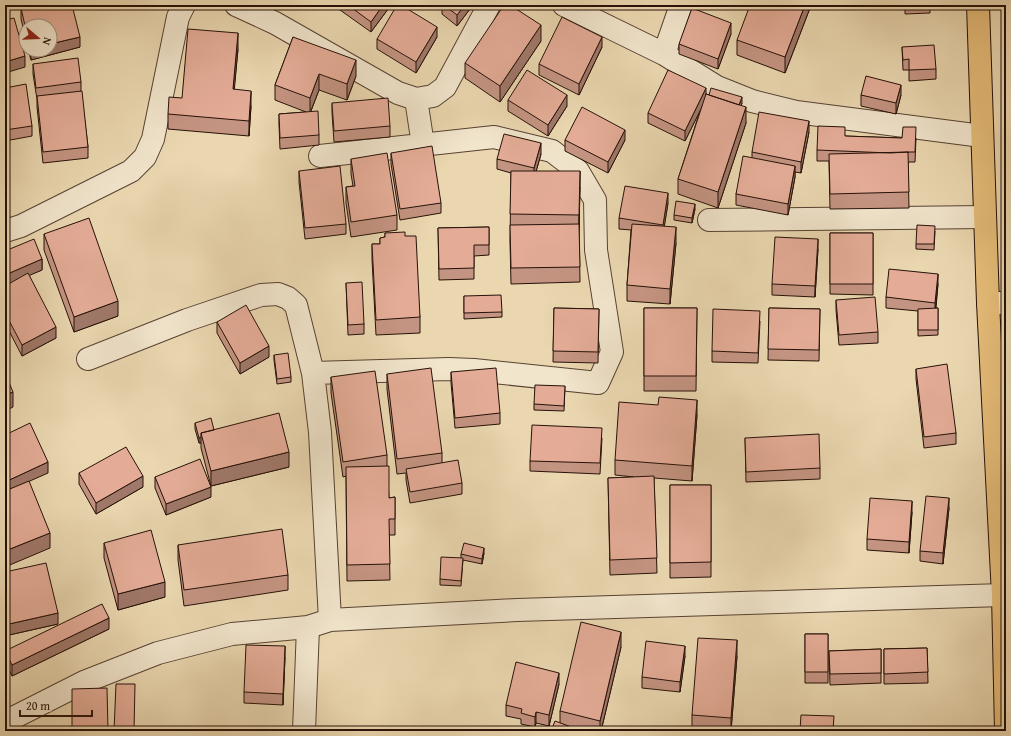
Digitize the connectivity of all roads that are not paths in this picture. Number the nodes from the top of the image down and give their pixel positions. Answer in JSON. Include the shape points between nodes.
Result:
{"nodes":[{"id":1,"x":184,"y":5,"type":"edge"},
{"id":2,"x":236,"y":5,"type":"edge"},
{"id":3,"x":489,"y":5,"type":"edge"},
{"id":4,"x":564,"y":5,"type":"edge"},
{"id":5,"x":681,"y":5,"type":"edge"},
{"id":6,"x":978,"y":5,"type":"edge"},
{"id":7,"x":664,"y":54,"type":"junction"},
{"id":8,"x":416,"y":99,"type":"junction"},
{"id":9,"x":982,"y":136,"type":"junction"},
{"id":10,"x":423,"y":145,"type":"junction"},
{"id":11,"x":320,"y":156,"type":"dead end"},
{"id":12,"x":985,"y":217,"type":"junction"},
{"id":13,"x":709,"y":220,"type":"dead end"},
{"id":14,"x":5,"y":231,"type":"edge"},
{"id":15,"x":997,"y":303,"type":"edge"},
{"id":16,"x":88,"y":359,"type":"dead end"},
{"id":17,"x":313,"y":373,"type":"junction"},
{"id":18,"x":1003,"y":595,"type":"junction"},
{"id":19,"x":330,"y":620,"type":"junction"},
{"id":20,"x":308,"y":627,"type":"junction"},
{"id":21,"x":1005,"y":629,"type":"edge"},
{"id":22,"x":6,"y":718,"type":"edge"},
{"id":23,"x":304,"y":731,"type":"edge"},
{"id":24,"x":1006,"y":731,"type":"edge"}],
"edges":[{"from":1,"to":14,"type":"street","via":[[178,17],[153,139],[146,157],[131,171],[21,226]]},
{"from":2,"to":8,"type":"street","via":[[275,23],[398,93]]},
{"from":3,"to":8,"type":"street","via":[[445,87],[433,96]]},
{"from":4,"to":7,"type":"street"},
{"from":5,"to":7,"type":"street"},
{"from":6,"to":9,"type":"main road"},
{"from":7,"to":9,"type":"street","via":[[717,87],[752,101],[796,112]]},
{"from":8,"to":10,"type":"street"},
{"from":9,"to":12,"type":"main road"},
{"from":10,"to":11,"type":"street"},
{"from":10,"to":17,"type":"street","via":[[494,138],[552,151],[578,171],[595,200],[596,250],[612,352],[598,383],[450,369]]},
{"from":12,"to":13,"type":"street"},
{"from":12,"to":15,"type":"main road"},
{"from":15,"to":18,"type":"main road"},
{"from":16,"to":17,"type":"street","via":[[187,320],[261,295],[278,294],[296,305]]},
{"from":17,"to":19,"type":"street","via":[[320,432]]},
{"from":18,"to":19,"type":"street","via":[[525,610]]},
{"from":18,"to":21,"type":"main road"},
{"from":19,"to":20,"type":"street"},
{"from":20,"to":22,"type":"street","via":[[232,634],[158,653],[84,682]]},
{"from":20,"to":23,"type":"street"},
{"from":21,"to":24,"type":"main road"}]}
